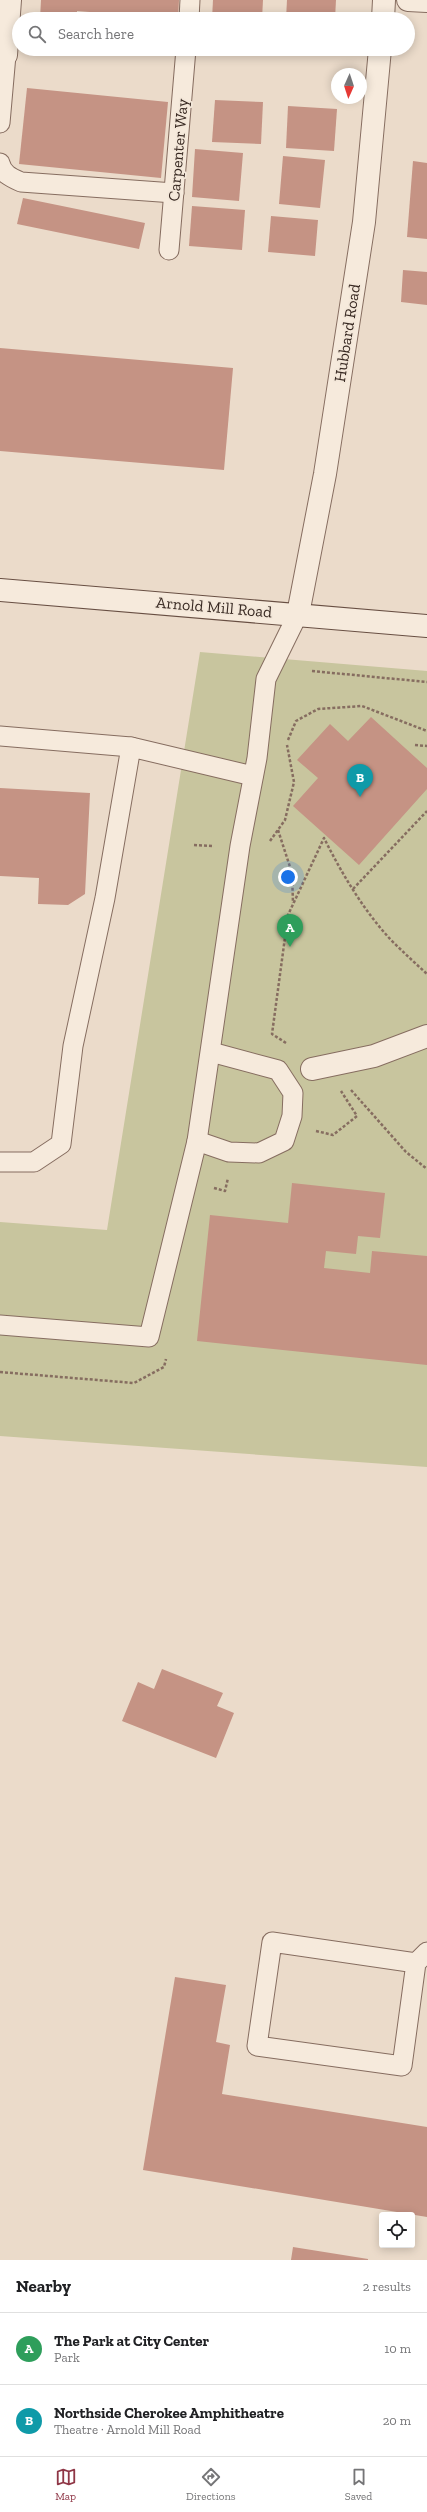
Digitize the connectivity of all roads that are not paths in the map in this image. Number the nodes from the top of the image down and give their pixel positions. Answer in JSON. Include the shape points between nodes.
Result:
{"nodes":[{"id":1,"x":10,"y":0,"type":"edge"},
{"id":2,"x":190,"y":0,"type":"edge"},
{"id":3,"x":384,"y":0,"type":"edge"},
{"id":4,"x":408,"y":0,"type":"edge"},
{"id":5,"x":427,"y":1,"type":"edge"},
{"id":6,"x":189,"y":12,"type":"edge"},
{"id":7,"x":383,"y":12,"type":"edge"},
{"id":8,"x":6,"y":55,"type":"joint"},
{"id":9,"x":185,"y":56,"type":"edge"},
{"id":10,"x":379,"y":56,"type":"edge"},
{"id":11,"x":0,"y":123,"type":"edge"},
{"id":12,"x":0,"y":163,"type":"edge"},
{"id":13,"x":174,"y":193,"type":"junction"},
{"id":14,"x":169,"y":250,"type":"dead end"},
{"id":15,"x":0,"y":590,"type":"edge"},
{"id":16,"x":298,"y":614,"type":"junction"},
{"id":17,"x":427,"y":626,"type":"edge"},
{"id":18,"x":0,"y":736,"type":"edge"},
{"id":19,"x":131,"y":747,"type":"junction"},
{"id":20,"x":253,"y":776,"type":"junction"},
{"id":21,"x":427,"y":1036,"type":"edge"},
{"id":22,"x":211,"y":1052,"type":"junction"},
{"id":23,"x":312,"y":1069,"type":"road end"},
{"id":24,"x":197,"y":1141,"type":"junction"},
{"id":25,"x":0,"y":1162,"type":"edge"},
{"id":26,"x":0,"y":1325,"type":"edge"},
{"id":27,"x":422,"y":1958,"type":"edge"}],
"edges":[{"from":1,"to":8,"type":"street"},
{"from":2,"to":6,"type":"lane"},
{"from":3,"to":7,"type":"street"},
{"from":4,"to":5,"type":"street"},
{"from":8,"to":11,"type":"lane"},
{"from":9,"to":13,"type":"lane","name":"Carpenter Way"},
{"from":10,"to":16,"type":"street","name":"Hubbard Road","via":[[363,230],[325,474]]},
{"from":12,"to":13,"type":"lane","via":[[10,178],[21,182]]},
{"from":13,"to":14,"type":"lane","name":"Carpenter Way"},
{"from":15,"to":16,"type":"street","name":"Arnold Mill Road"},
{"from":16,"to":17,"type":"street","name":"Arnold Mill Road"},
{"from":16,"to":20,"type":"lane","via":[[266,680]]},
{"from":18,"to":19,"type":"lane"},
{"from":19,"to":20,"type":"lane"},
{"from":19,"to":25,"type":"lane","via":[[105,898],[73,1046],[60,1144],[34,1162]]},
{"from":20,"to":22,"type":"lane","via":[[240,846]]},
{"from":21,"to":23,"type":"street","via":[[374,1056]]},
{"from":22,"to":24,"type":"lane"},
{"from":22,"to":24,"type":"lane","via":[[278,1070],[293,1093],[292,1116],[284,1141],[259,1153],[229,1152]]},
{"from":24,"to":26,"type":"lane","via":[[149,1337]]},
{"from":27,"to":27,"type":"lane","via":[[272,1942],[257,2046],[402,2066]]}]}
